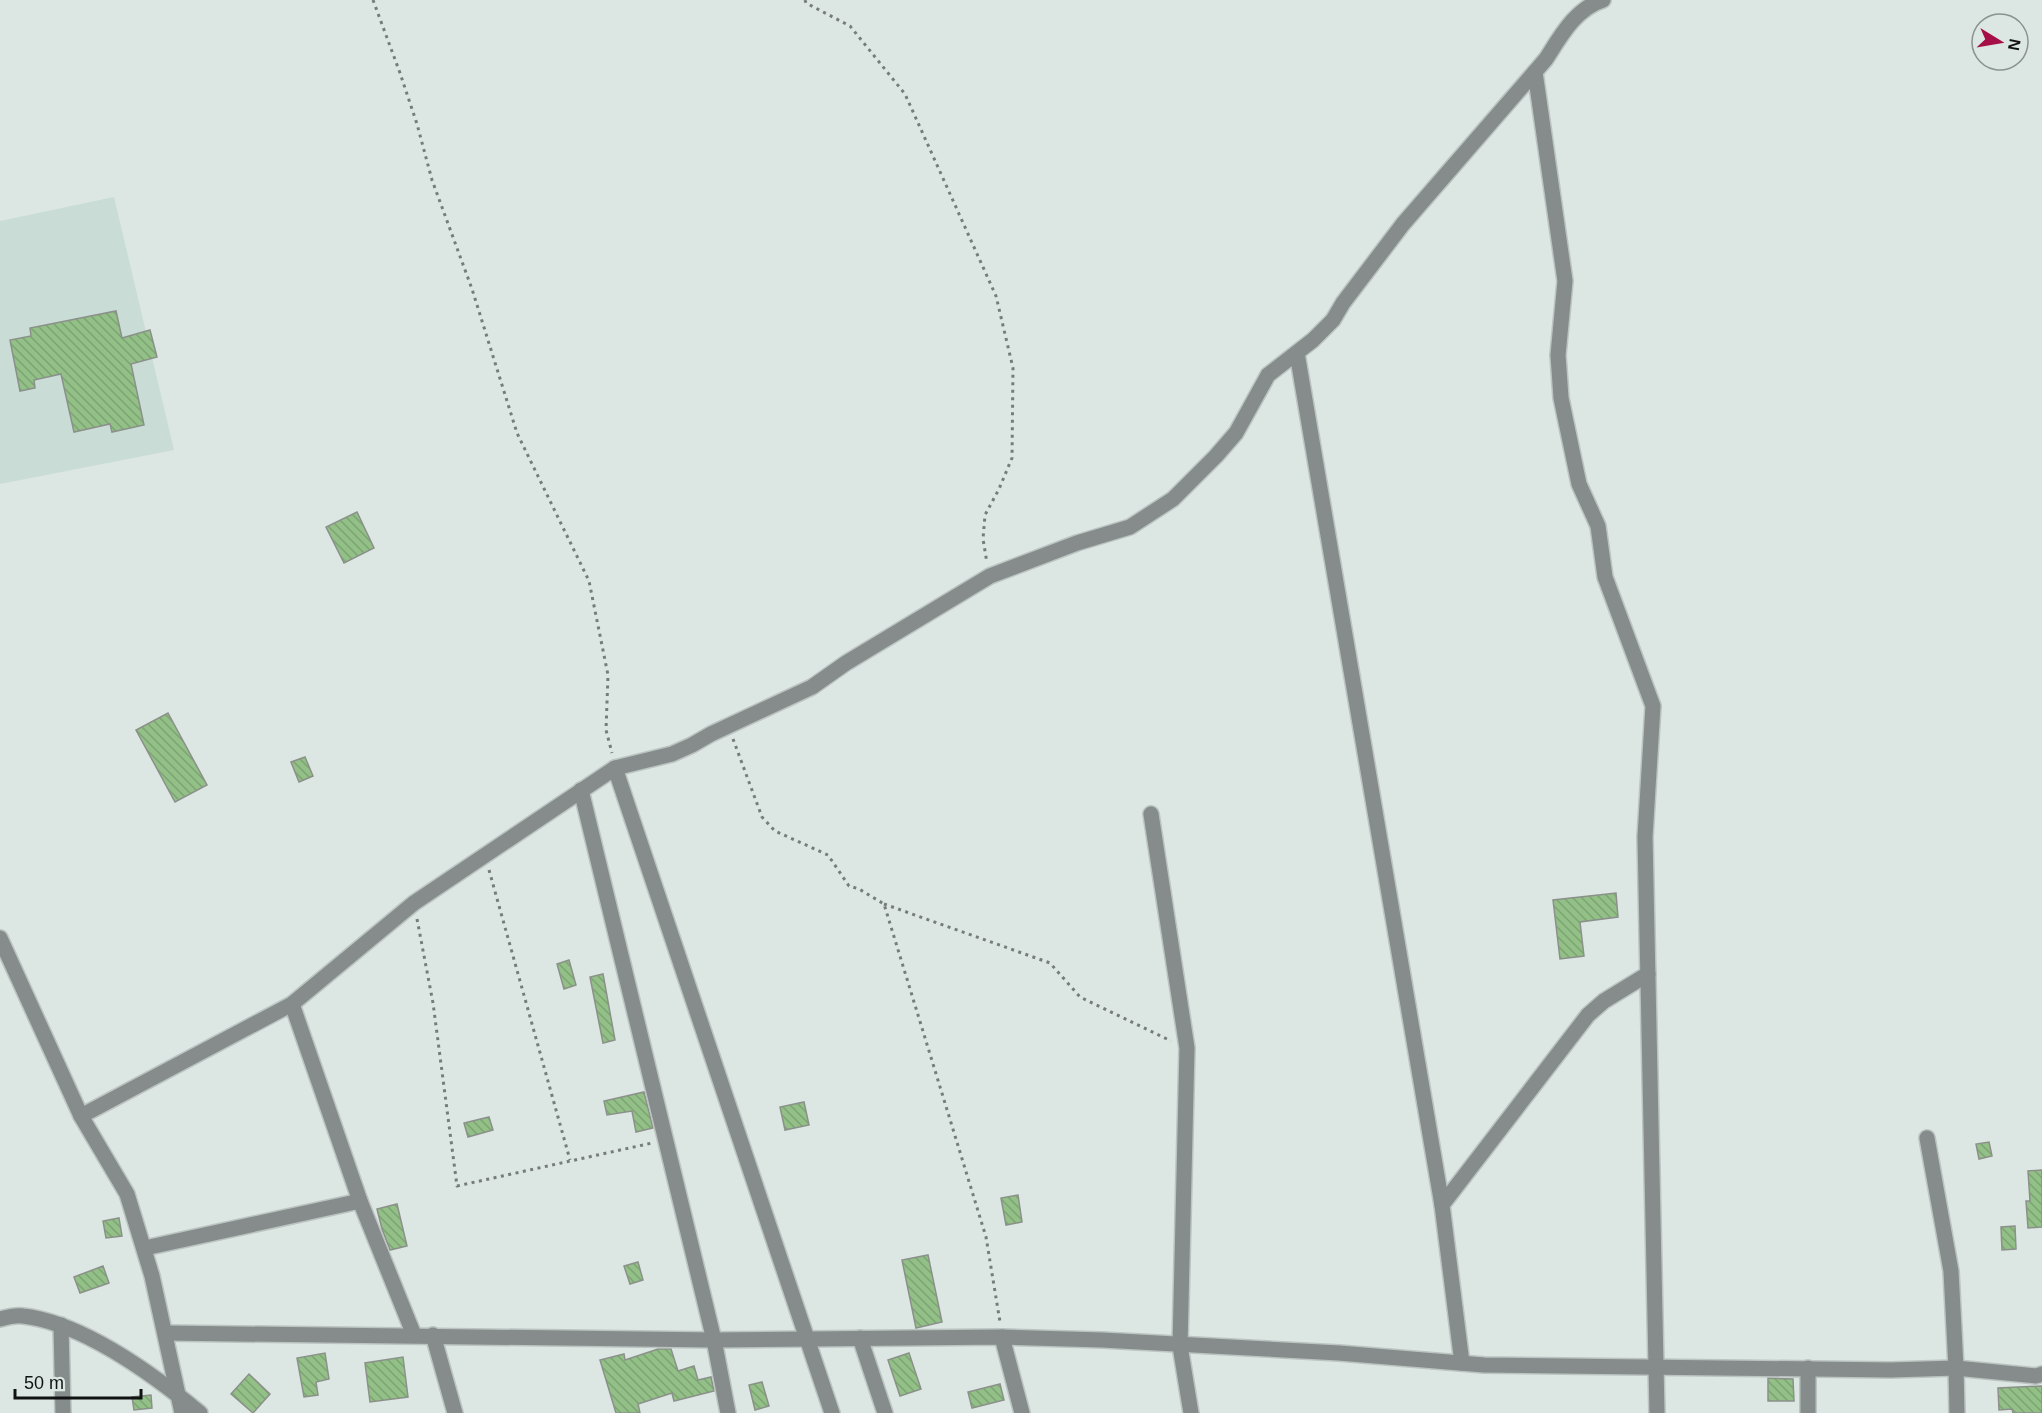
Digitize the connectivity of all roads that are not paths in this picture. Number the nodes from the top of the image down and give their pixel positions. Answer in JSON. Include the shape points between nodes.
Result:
{"nodes":[{"id":1,"x":1603,"y":0,"type":"edge"},
{"id":2,"x":1535,"y":72,"type":"junction"},
{"id":3,"x":1297,"y":353,"type":"junction"},
{"id":4,"x":615,"y":768,"type":"junction"},
{"id":5,"x":581,"y":790,"type":"junction"},
{"id":6,"x":1151,"y":814,"type":"dead end"},
{"id":7,"x":0,"y":938,"type":"edge"},
{"id":8,"x":1648,"y":974,"type":"junction"},
{"id":9,"x":292,"y":1004,"type":"junction"},
{"id":10,"x":81,"y":1116,"type":"junction"},
{"id":11,"x":1927,"y":1138,"type":"dead end"},
{"id":12,"x":360,"y":1201,"type":"junction"},
{"id":13,"x":1442,"y":1205,"type":"junction"},
{"id":14,"x":145,"y":1248,"type":"junction"},
{"id":15,"x":0,"y":1318,"type":"edge"},
{"id":16,"x":61,"y":1325,"type":"junction"},
{"id":17,"x":166,"y":1333,"type":"junction"},
{"id":18,"x":414,"y":1335,"type":"junction"},
{"id":19,"x":433,"y":1335,"type":"junction"},
{"id":20,"x":1002,"y":1337,"type":"junction"},
{"id":21,"x":860,"y":1338,"type":"junction"},
{"id":22,"x":807,"y":1339,"type":"junction"},
{"id":23,"x":714,"y":1340,"type":"junction"},
{"id":24,"x":1180,"y":1346,"type":"junction"},
{"id":25,"x":1462,"y":1363,"type":"junction"},
{"id":26,"x":1656,"y":1366,"type":"junction"},
{"id":27,"x":1808,"y":1368,"type":"junction"},
{"id":28,"x":1956,"y":1368,"type":"junction"},
{"id":29,"x":2042,"y":1374,"type":"edge"},
{"id":30,"x":179,"y":1396,"type":"junction"},
{"id":31,"x":63,"y":1413,"type":"edge"},
{"id":32,"x":182,"y":1413,"type":"edge"},
{"id":33,"x":200,"y":1413,"type":"edge"},
{"id":34,"x":455,"y":1413,"type":"edge"},
{"id":35,"x":728,"y":1413,"type":"edge"},
{"id":36,"x":832,"y":1413,"type":"edge"},
{"id":37,"x":885,"y":1413,"type":"edge"},
{"id":38,"x":1022,"y":1413,"type":"edge"},
{"id":39,"x":1191,"y":1413,"type":"edge"},
{"id":40,"x":1657,"y":1413,"type":"edge"},
{"id":41,"x":1809,"y":1413,"type":"edge"},
{"id":42,"x":1957,"y":1413,"type":"edge"}],
"edges":[{"from":1,"to":2,"type":"street","via":[[1578,15]]},
{"from":2,"to":3,"type":"street","via":[[1403,224],[1333,320]]},
{"from":2,"to":8,"type":"street","via":[[1565,281],[1558,355],[1561,398],[1579,484],[1598,526],[1605,578],[1653,706],[1645,837]]},
{"from":3,"to":4,"type":"street","via":[[1268,375],[1236,433],[1216,456],[1173,499],[1130,527],[990,576],[812,687],[672,754]]},
{"from":3,"to":13,"type":"street"},
{"from":4,"to":5,"type":"street"},
{"from":4,"to":22,"type":"street"},
{"from":5,"to":9,"type":"street","via":[[414,903]]},
{"from":5,"to":23,"type":"street"},
{"from":6,"to":24,"type":"street","via":[[1187,1048]]},
{"from":7,"to":10,"type":"street"},
{"from":8,"to":13,"type":"street","via":[[1588,1015]]},
{"from":8,"to":26,"type":"street"},
{"from":9,"to":10,"type":"street"},
{"from":9,"to":12,"type":"street"},
{"from":10,"to":14,"type":"street","via":[[127,1194]]},
{"from":11,"to":28,"type":"street","via":[[1951,1271]]},
{"from":12,"to":14,"type":"street"},
{"from":12,"to":18,"type":"street"},
{"from":13,"to":25,"type":"street"},
{"from":14,"to":17,"type":"street"},
{"from":15,"to":16,"type":"street","via":[[21,1316]]},
{"from":16,"to":30,"type":"street","via":[[120,1355]]},
{"from":16,"to":31,"type":"street"},
{"from":17,"to":18,"type":"street"},
{"from":17,"to":30,"type":"street"},
{"from":18,"to":19,"type":"street"},
{"from":19,"to":23,"type":"street"},
{"from":19,"to":34,"type":"street"},
{"from":20,"to":21,"type":"street"},
{"from":20,"to":24,"type":"street"},
{"from":20,"to":38,"type":"street"},
{"from":21,"to":22,"type":"street"},
{"from":21,"to":37,"type":"street"},
{"from":22,"to":23,"type":"street"},
{"from":22,"to":36,"type":"street"},
{"from":23,"to":35,"type":"street"},
{"from":24,"to":25,"type":"street"},
{"from":24,"to":39,"type":"street"},
{"from":25,"to":26,"type":"street"},
{"from":26,"to":27,"type":"street"},
{"from":26,"to":40,"type":"street"},
{"from":27,"to":28,"type":"street"},
{"from":27,"to":41,"type":"street"},
{"from":28,"to":29,"type":"street"},
{"from":28,"to":42,"type":"street"},
{"from":30,"to":32,"type":"street"},
{"from":30,"to":33,"type":"street"}]}
